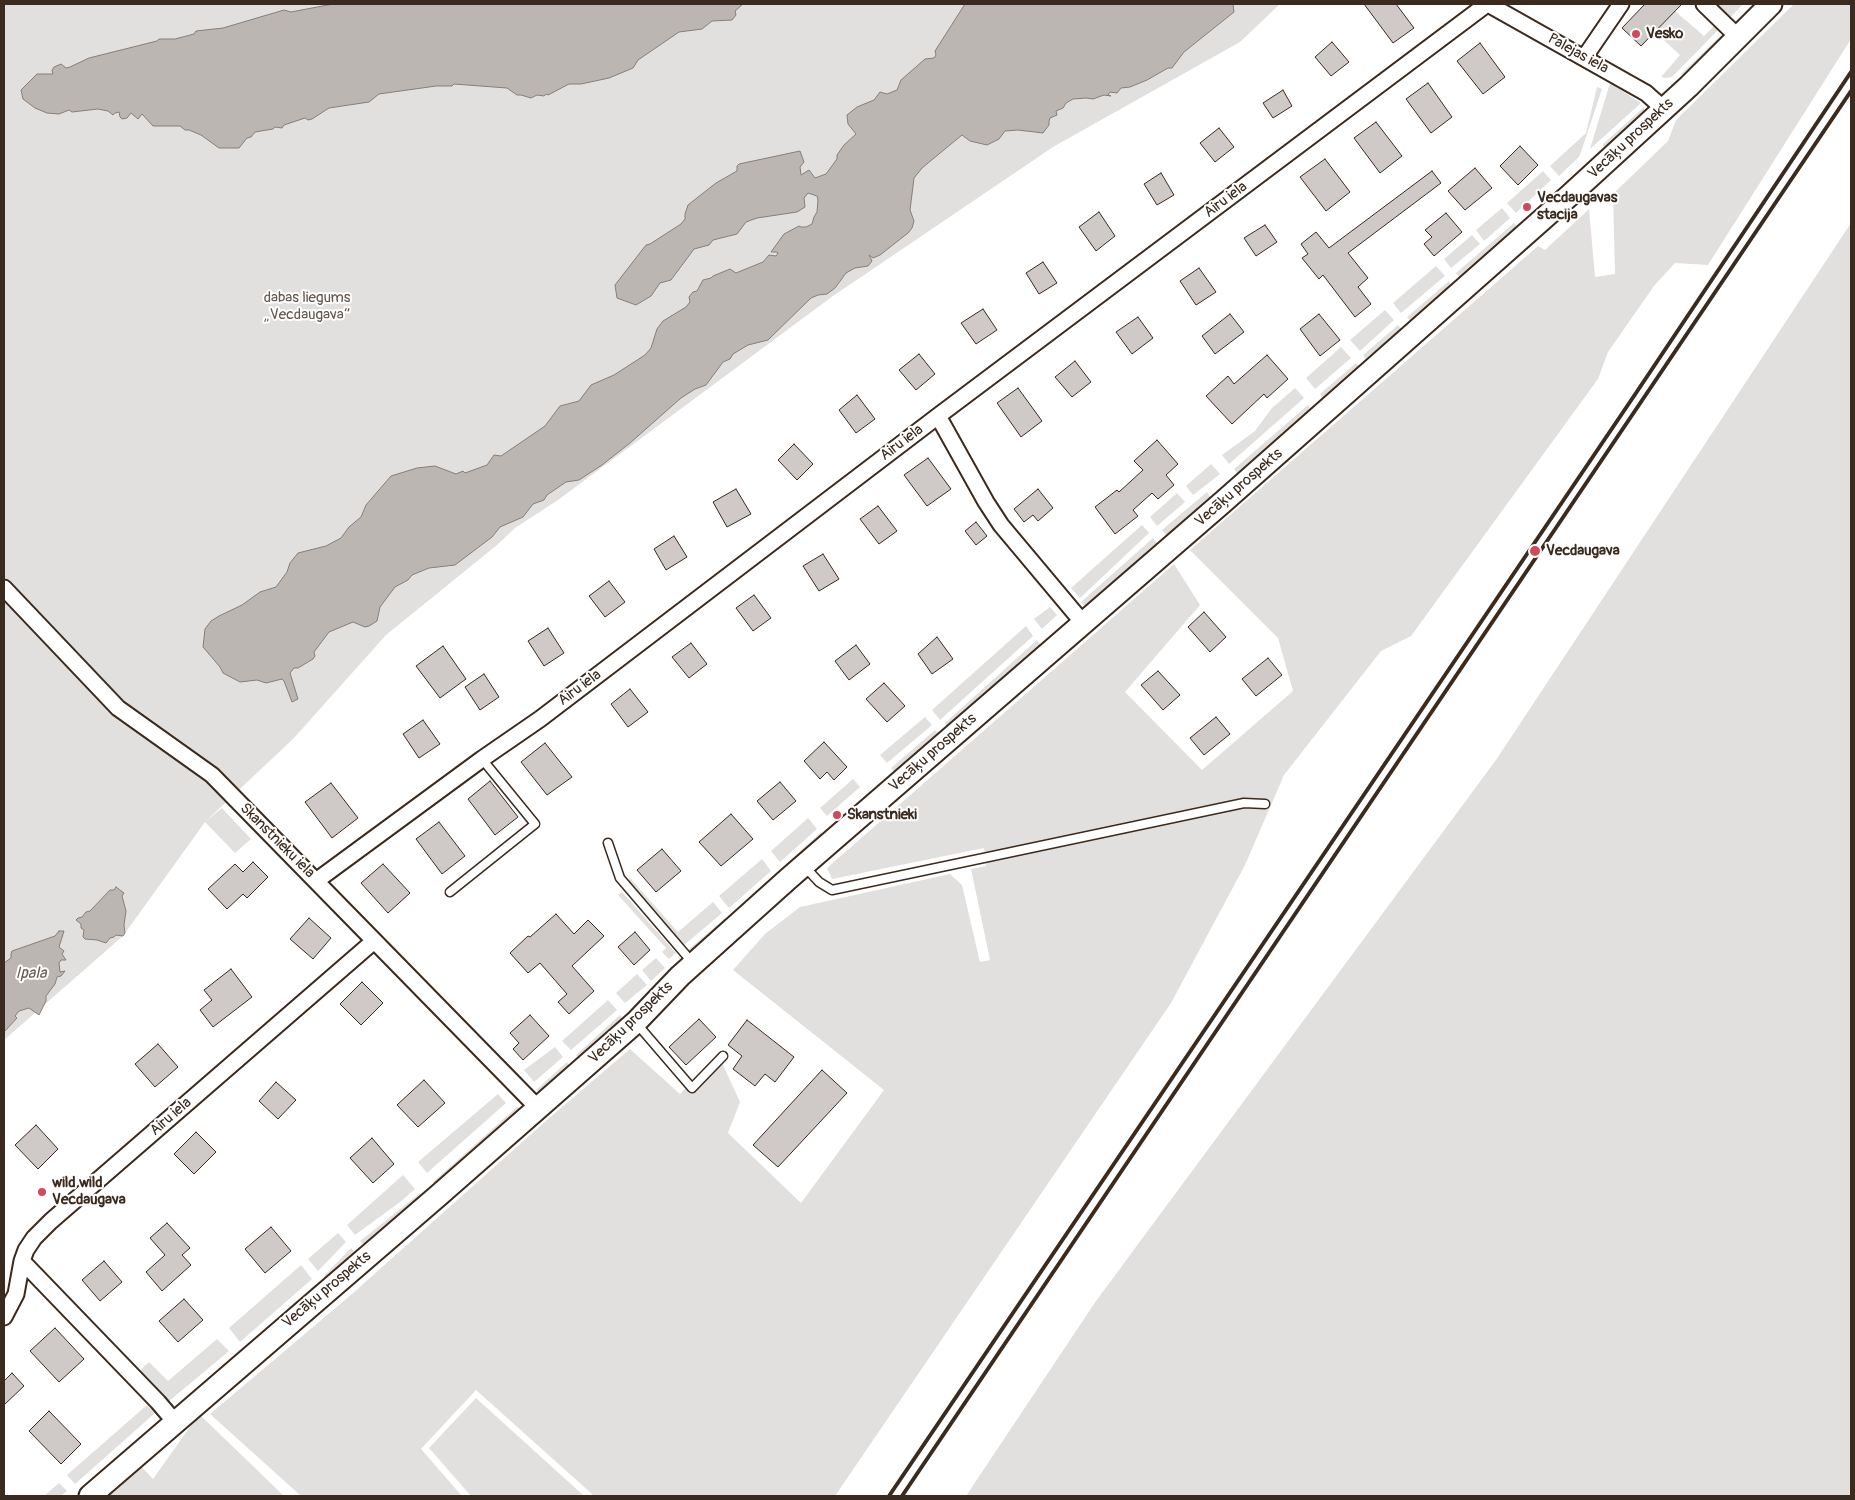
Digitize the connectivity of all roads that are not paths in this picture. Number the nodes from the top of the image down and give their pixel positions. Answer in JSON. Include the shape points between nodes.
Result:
{"nodes":[{"id":1,"x":1487,"y":4,"type":"edge"},
{"id":2,"x":1621,"y":4,"type":"edge"},
{"id":3,"x":1704,"y":4,"type":"edge"},
{"id":4,"x":1771,"y":4,"type":"edge"},
{"id":5,"x":1738,"y":38,"type":"junction"},
{"id":6,"x":1584,"y":58,"type":"junction"},
{"id":7,"x":1664,"y":109,"type":"junction"},
{"id":8,"x":938,"y":416,"type":"junction"},
{"id":9,"x":4,"y":588,"type":"edge"},
{"id":10,"x":1084,"y":624,"type":"junction"},
{"id":11,"x":482,"y":759,"type":"junction"},
{"id":12,"x":1265,"y":804,"type":"dead end"},
{"id":13,"x":608,"y":843,"type":"dead end"},
{"id":14,"x":804,"y":865,"type":"junction"},
{"id":15,"x":316,"y":881,"type":"junction"},
{"id":16,"x":450,"y":892,"type":"dead end"},
{"id":17,"x":374,"y":940,"type":"junction"},
{"id":18,"x":693,"y":964,"type":"junction"},
{"id":19,"x":636,"y":1022,"type":"junction"},
{"id":20,"x":723,"y":1056,"type":"dead end"},
{"id":21,"x":538,"y":1108,"type":"junction"},
{"id":22,"x":22,"y":1261,"type":"junction"},
{"id":23,"x":4,"y":1317,"type":"edge"},
{"id":24,"x":175,"y":1422,"type":"junction"},
{"id":25,"x":90,"y":1496,"type":"edge"}],
"edges":[{"from":1,"to":6,"type":"street","name":"Palejas iela"},
{"from":1,"to":8,"type":"street","name":"Airu iela"},
{"from":2,"to":6,"type":"street"},
{"from":3,"to":5,"type":"street"},
{"from":4,"to":5,"type":"main road","name":"Vecāķu prospekts"},
{"from":5,"to":7,"type":"main road","name":"Vecāķu prospekts"},
{"from":6,"to":7,"type":"street","name":"Palejas iela","via":[[1646,93]]},
{"from":7,"to":10,"type":"main road","name":"Vecāķu prospekts"},
{"from":8,"to":10,"type":"street","via":[[1001,525]]},
{"from":8,"to":11,"type":"street","name":"Airu iela","via":[[540,719]]},
{"from":9,"to":15,"type":"street","name":"Skanstnieku iela","via":[[118,708],[212,775]]},
{"from":10,"to":14,"type":"main road","name":"Vecāķu prospekts"},
{"from":11,"to":15,"type":"street","name":"Airu iela"},
{"from":11,"to":16,"type":"lane","via":[[535,824]]},
{"from":12,"to":14,"type":"lane","via":[[1244,803],[832,890],[819,882]]},
{"from":13,"to":18,"type":"lane","via":[[620,878]]},
{"from":14,"to":18,"type":"main road","name":"Vecāķu prospekts"},
{"from":15,"to":17,"type":"street","name":"Skanstnieku iela"},
{"from":17,"to":21,"type":"street","name":"Skanstnieku iela"},
{"from":17,"to":22,"type":"street","name":"Airu iela","via":[[51,1221],[34,1238]]},
{"from":18,"to":19,"type":"main road","name":"Vecāķu prospekts"},
{"from":19,"to":20,"type":"lane","via":[[692,1088]]},
{"from":19,"to":21,"type":"main road","name":"Vecāķu prospekts"},
{"from":21,"to":24,"type":"main road","name":"Vecāķu prospekts"},
{"from":22,"to":23,"type":"street","name":"Airu iela","via":[[16,1294]]},
{"from":22,"to":24,"type":"street"},
{"from":24,"to":25,"type":"main road","name":"Vecāķu prospekts"}]}
